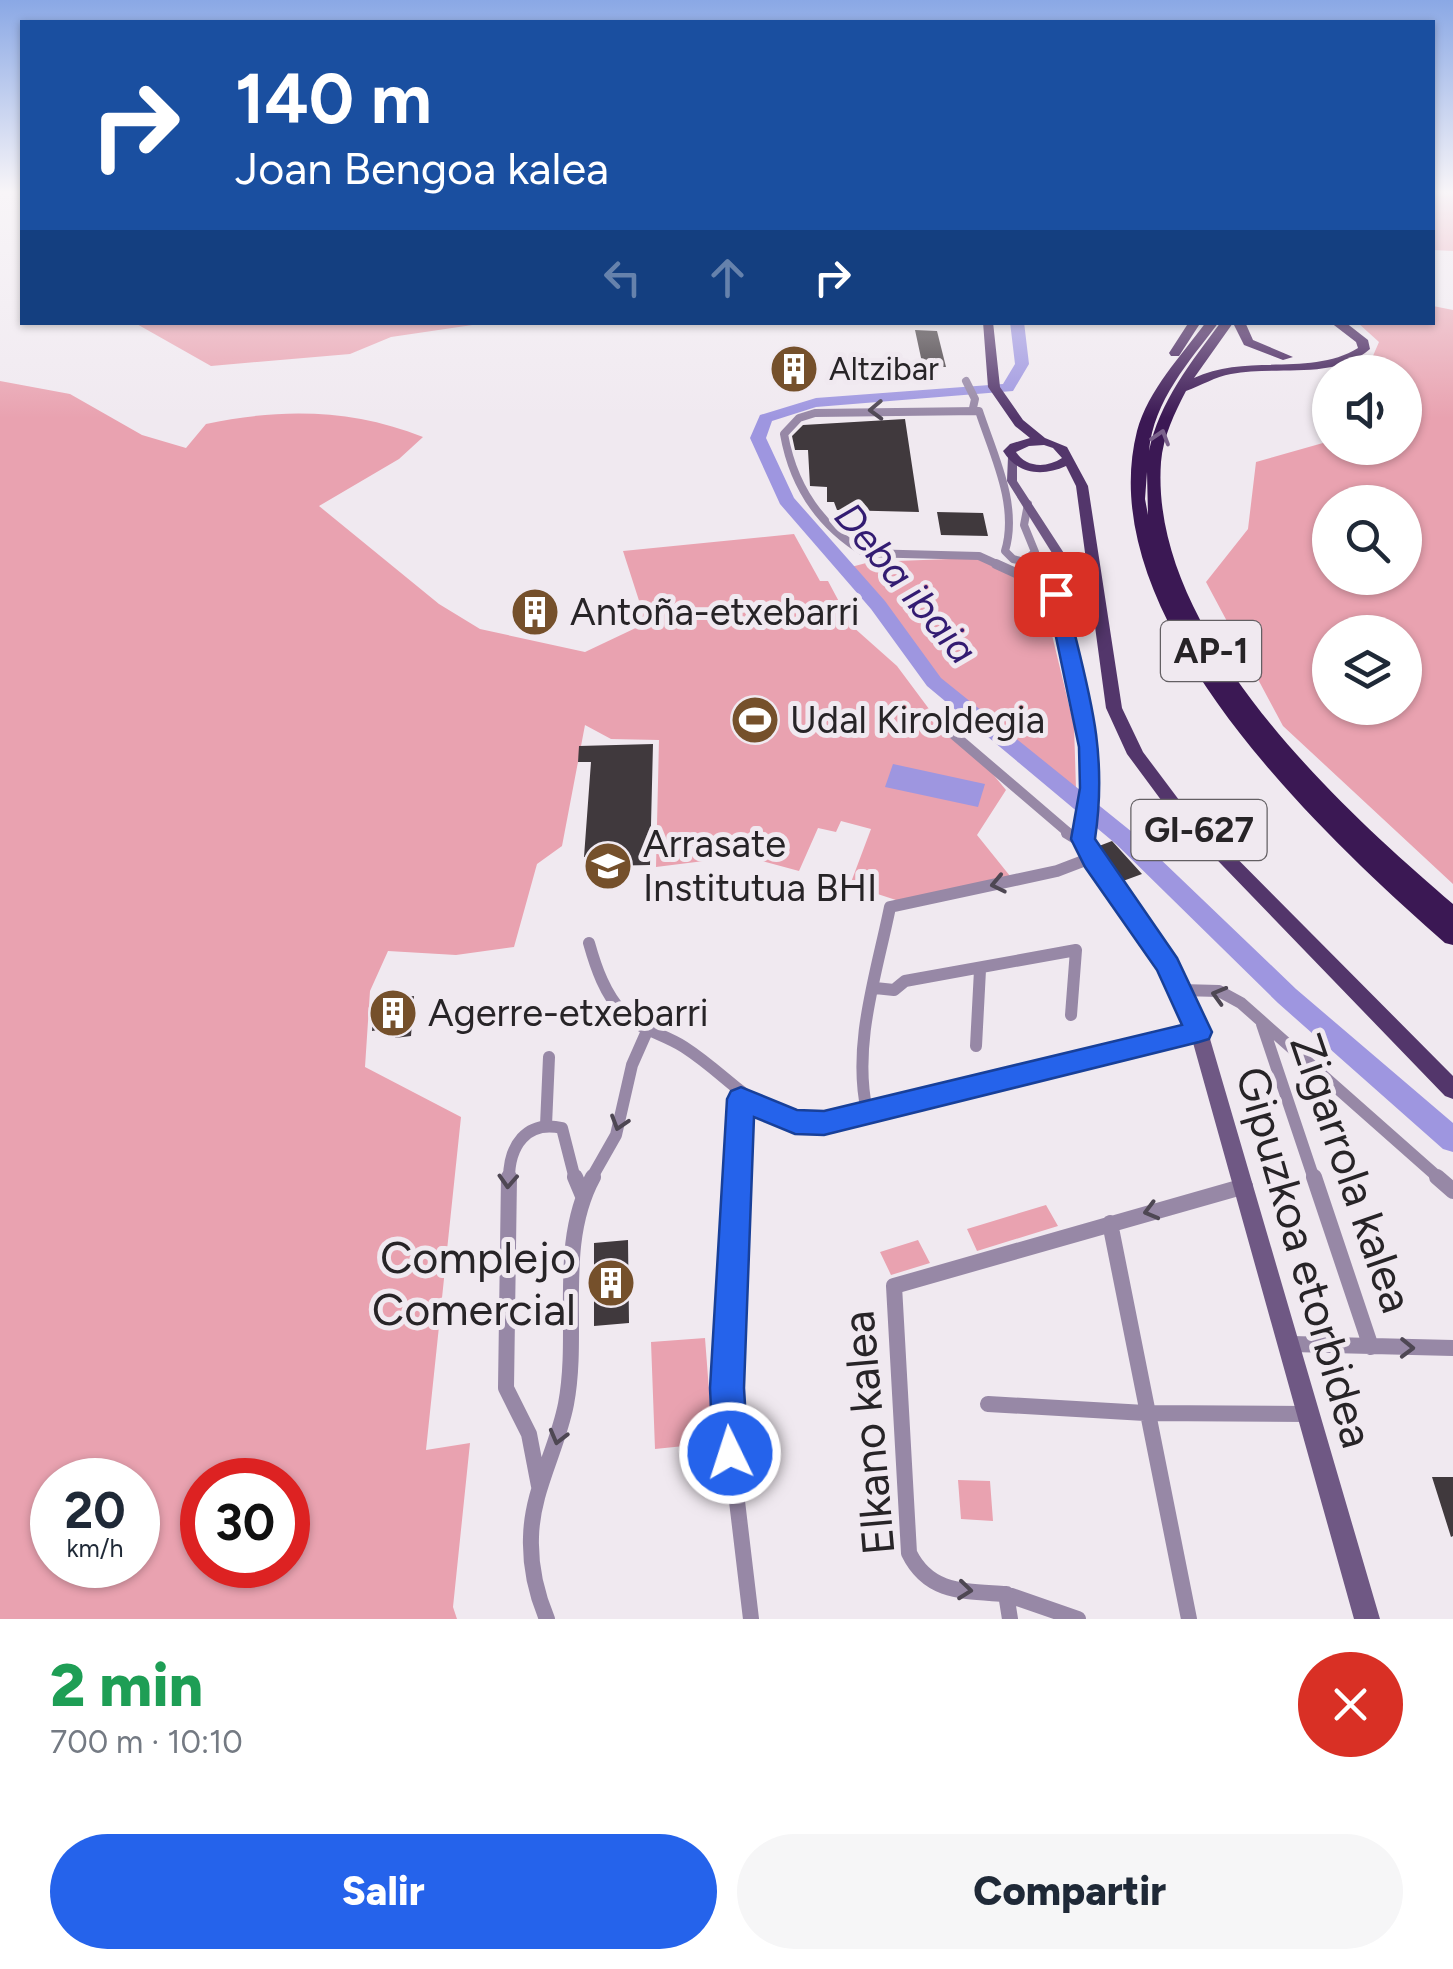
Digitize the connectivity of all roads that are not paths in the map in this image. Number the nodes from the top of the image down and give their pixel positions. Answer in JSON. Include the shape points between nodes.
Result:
{"nodes":[{"id":1,"x":978,"y":325,"type":"edge"},
{"id":2,"x":988,"y":325,"type":"edge"},
{"id":3,"x":1193,"y":325,"type":"edge"},
{"id":4,"x":1211,"y":325,"type":"edge"},
{"id":5,"x":1226,"y":325,"type":"edge"},
{"id":6,"x":1240,"y":325,"type":"edge"},
{"id":7,"x":1331,"y":325,"type":"edge"},
{"id":8,"x":1340,"y":325,"type":"edge"},
{"id":9,"x":986,"y":379,"type":"junction"},
{"id":10,"x":966,"y":382,"type":"dead end"},
{"id":11,"x":1180,"y":391,"type":"junction"},
{"id":12,"x":996,"y":400,"type":"junction"},
{"id":13,"x":974,"y":403,"type":"junction"},
{"id":14,"x":1042,"y":442,"type":"junction"},
{"id":15,"x":1016,"y":444,"type":"junction"},
{"id":16,"x":1012,"y":459,"type":"junction"},
{"id":17,"x":1067,"y":460,"type":"junction"},
{"id":18,"x":1138,"y":460,"type":"junction"},
{"id":19,"x":1040,"y":468,"type":"junction"},
{"id":20,"x":1017,"y":486,"type":"junction"},
{"id":21,"x":1081,"y":497,"type":"junction"},
{"id":22,"x":1028,"y":504,"type":"junction"},
{"id":23,"x":1010,"y":537,"type":"junction"},
{"id":24,"x":1051,"y":542,"type":"junction"},
{"id":25,"x":1031,"y":562,"type":"junction"},
{"id":26,"x":1003,"y":564,"type":"junction"},
{"id":27,"x":1066,"y":566,"type":"junction"},
{"id":28,"x":1027,"y":578,"type":"junction"},
{"id":29,"x":1056,"y":590,"type":"junction"},
{"id":30,"x":946,"y":728,"type":"dead end"},
{"id":31,"x":1087,"y":842,"type":"junction"},
{"id":32,"x":1453,"y":916,"type":"edge"},
{"id":33,"x":1453,"y":938,"type":"edge"},
{"id":34,"x":589,"y":943,"type":"dead end"},
{"id":35,"x":980,"y":970,"type":"junction"},
{"id":36,"x":876,"y":988,"type":"junction"},
{"id":37,"x":1181,"y":990,"type":"junction"},
{"id":38,"x":1071,"y":1015,"type":"dead end"},
{"id":39,"x":1261,"y":1023,"type":"junction"},
{"id":40,"x":647,"y":1031,"type":"junction"},
{"id":41,"x":1199,"y":1032,"type":"junction"},
{"id":42,"x":976,"y":1046,"type":"dead end"},
{"id":43,"x":549,"y":1057,"type":"dead end"},
{"id":44,"x":1453,"y":1090,"type":"edge"},
{"id":45,"x":741,"y":1099,"type":"junction"},
{"id":46,"x":868,"y":1111,"type":"junction"},
{"id":47,"x":546,"y":1125,"type":"junction"},
{"id":48,"x":1245,"y":1186,"type":"junction"},
{"id":49,"x":1453,"y":1191,"type":"edge"},
{"id":50,"x":583,"y":1196,"type":"junction"},
{"id":51,"x":1110,"y":1223,"type":"junction"},
{"id":52,"x":1291,"y":1344,"type":"junction"},
{"id":53,"x":1371,"y":1347,"type":"junction"},
{"id":54,"x":1453,"y":1348,"type":"edge"},
{"id":55,"x":988,"y":1404,"type":"dead end"},
{"id":56,"x":1145,"y":1413,"type":"junction"},
{"id":57,"x":1309,"y":1414,"type":"junction"},
{"id":58,"x":539,"y":1486,"type":"junction"},
{"id":59,"x":1006,"y":1594,"type":"junction"},
{"id":60,"x":547,"y":1619,"type":"edge"},
{"id":61,"x":751,"y":1619,"type":"edge"},
{"id":62,"x":1010,"y":1619,"type":"edge"},
{"id":63,"x":1078,"y":1619,"type":"edge"},
{"id":64,"x":1189,"y":1619,"type":"edge"},
{"id":65,"x":1367,"y":1619,"type":"edge"}],
"edges":[{"from":1,"to":9,"type":"main road"},
{"from":2,"to":9,"type":"main road"},
{"from":3,"to":18,"type":"highway","via":[[1147,402]]},
{"from":4,"to":18,"type":"highway","number":"AP-1","via":[[1153,408]]},
{"from":5,"to":11,"type":"highway","number":"AP-1"},
{"from":6,"to":7,"type":"highway","via":[[1248,342],[1314,360],[1350,353],[1355,344]]},
{"from":8,"to":11,"type":"highway","via":[[1362,340],[1364,349],[1354,358],[1232,366]]},
{"from":9,"to":12,"type":"main road"},
{"from":10,"to":13,"type":"street"},
{"from":32,"to":11,"type":"highway","number":"AP-1","one_way":true,"via":[[1282,750],[1182,600],[1154,493],[1159,438]]},
{"from":12,"to":14,"type":"main road"},
{"from":12,"to":15,"type":"main road"},
{"from":13,"to":23,"type":"street","via":[[1011,520]]},
{"from":13,"to":26,"type":"street","one_way":true,"via":[[815,413],[789,426],[785,449],[797,486],[865,553],[979,556]]},
{"from":14,"to":15,"type":"main road"},
{"from":14,"to":17,"type":"main road","via":[[1063,450]]},
{"from":15,"to":16,"type":"main road"},
{"from":16,"to":19,"type":"main road"},
{"from":16,"to":20,"type":"street"},
{"from":17,"to":19,"type":"main road"},
{"from":17,"to":21,"type":"main road","number":"GI-627"},
{"from":18,"to":33,"type":"highway","number":"AP-1","via":[[1150,558],[1188,643],[1224,699],[1320,814]]},
{"from":19,"to":20,"type":"street"},
{"from":19,"to":21,"type":"main road","via":[[1070,481]]},
{"from":20,"to":22,"type":"street"},
{"from":21,"to":44,"type":"main road","number":"GI-627","via":[[1100,583],[1114,708],[1135,754],[1174,804]]},
{"from":22,"to":24,"type":"street"},
{"from":22,"to":25,"type":"street","via":[[1024,525],[1035,552]]},
{"from":23,"to":25,"type":"street","via":[[1006,551]]},
{"from":23,"to":26,"type":"street","via":[[1000,546]]},
{"from":24,"to":25,"type":"street"},
{"from":24,"to":27,"type":"street"},
{"from":25,"to":27,"type":"street"},
{"from":25,"to":28,"type":"street"},
{"from":26,"to":28,"type":"street"},
{"from":27,"to":29,"type":"street","via":[[1078,580]]},
{"from":28,"to":29,"type":"street"},
{"from":29,"to":31,"type":"street","via":[[1090,747]]},
{"from":30,"to":31,"type":"street","via":[[976,748],[1060,830]]},
{"from":31,"to":36,"type":"street","one_way":true,"via":[[1058,871],[890,907]]},
{"from":31,"to":37,"type":"street","name":"Gipuzkoa etorbidea"},
{"from":34,"to":40,"type":"street","via":[[616,1006]]},
{"from":35,"to":36,"type":"street","via":[[905,980],[894,990]]},
{"from":35,"to":38,"type":"street","via":[[1076,950]]},
{"from":35,"to":42,"type":"street"},
{"from":36,"to":46,"type":"street","via":[[860,1092]]},
{"from":39,"to":37,"type":"street","name":"Zigarrola kalea","one_way":true,"via":[[1230,995]]},
{"from":37,"to":41,"type":"street","name":"Gipuzkoa etorbidea"},
{"from":39,"to":49,"type":"street","name":"Zigarrola kalea"},
{"from":39,"to":53,"type":"street","name":"Zigarrola kalea"},
{"from":40,"to":45,"type":"street","via":[[689,1050]]},
{"from":40,"to":50,"type":"street","one_way":true,"via":[[632,1062],[618,1130]]},
{"from":41,"to":46,"type":"street"},
{"from":41,"to":48,"type":"street","name":"Gipuzkoa etorbidea"},
{"from":43,"to":47,"type":"street"},
{"from":45,"to":46,"type":"street","via":[[780,1117],[824,1123]]},
{"from":45,"to":61,"type":"street","via":[[727,1402]]},
{"from":47,"to":50,"type":"street","via":[[570,1138],[574,1184]]},
{"from":47,"to":58,"type":"street","one_way":true,"via":[[523,1132],[514,1145],[505,1252],[506,1388],[528,1434]]},
{"from":48,"to":51,"type":"street","one_way":true},
{"from":48,"to":52,"type":"street","name":"Gipuzkoa etorbidea"},
{"from":50,"to":58,"type":"street","one_way":true,"via":[[570,1270],[568,1396]]},
{"from":51,"to":56,"type":"street"},
{"from":51,"to":59,"type":"street","name":"Elkano kalea","one_way":true,"via":[[894,1286],[909,1553],[916,1574],[929,1586]]},
{"from":52,"to":53,"type":"street","name":"Zigarrola kalea"},
{"from":52,"to":57,"type":"street","name":"Gipuzkoa etorbidea"},
{"from":53,"to":54,"type":"street","name":"Zigarrola kalea","one_way":true},
{"from":55,"to":56,"type":"street"},
{"from":56,"to":57,"type":"street"},
{"from":56,"to":64,"type":"street"},
{"from":57,"to":65,"type":"street","name":"Gipuzkoa etorbidea"},
{"from":58,"to":60,"type":"street","via":[[532,1551]]},
{"from":59,"to":62,"type":"street"},
{"from":59,"to":63,"type":"street","name":"Elkano kalea"}]}
